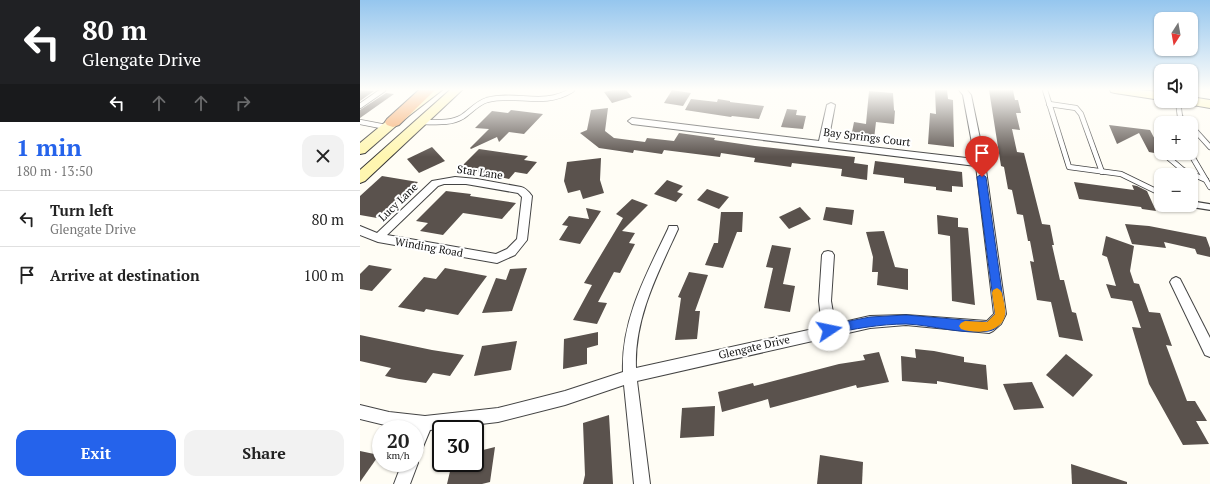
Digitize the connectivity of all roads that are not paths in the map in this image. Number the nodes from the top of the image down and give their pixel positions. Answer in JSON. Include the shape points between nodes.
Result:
{"nodes":[{"id":1,"x":402,"y":113,"type":"edge"},
{"id":2,"x":405,"y":113,"type":"edge"},
{"id":3,"x":432,"y":113,"type":"edge"},
{"id":4,"x":469,"y":113,"type":"edge"},
{"id":5,"x":830,"y":113,"type":"edge"},
{"id":6,"x":971,"y":113,"type":"edge"},
{"id":7,"x":1052,"y":113,"type":"edge"},
{"id":8,"x":1080,"y":113,"type":"edge"},
{"id":9,"x":1180,"y":113,"type":"edge"},
{"id":10,"x":1180,"y":116,"type":"edge"},
{"id":11,"x":632,"y":121,"type":"dead end"},
{"id":12,"x":360,"y":122,"type":"edge"},
{"id":13,"x":422,"y":122,"type":"junction"},
{"id":14,"x":390,"y":124,"type":"junction"},
{"id":15,"x":1198,"y":134,"type":"edge"},
{"id":16,"x":823,"y":144,"type":"junction"},
{"id":17,"x":1210,"y":147,"type":"edge"},
{"id":18,"x":360,"y":150,"type":"edge"},
{"id":19,"x":1169,"y":160,"type":"edge"},
{"id":20,"x":1194,"y":160,"type":"edge"},
{"id":21,"x":980,"y":163,"type":"junction"},
{"id":22,"x":372,"y":168,"type":"junction"},
{"id":23,"x":1102,"y":172,"type":"junction"},
{"id":24,"x":360,"y":178,"type":"edge"},
{"id":25,"x":1206,"y":180,"type":"junction"},
{"id":26,"x":435,"y":183,"type":"joint"},
{"id":27,"x":1210,"y":187,"type":"edge"},
{"id":28,"x":1154,"y":190,"type":"edge"},
{"id":29,"x":1198,"y":205,"type":"edge"},
{"id":30,"x":1210,"y":207,"type":"edge"},
{"id":31,"x":673,"y":229,"type":"dead end"},
{"id":32,"x":361,"y":232,"type":"edge"},
{"id":33,"x":378,"y":238,"type":"junction"},
{"id":34,"x":828,"y":255,"type":"dead end"},
{"id":35,"x":497,"y":259,"type":"joint"},
{"id":36,"x":1176,"y":282,"type":"dead end"},
{"id":37,"x":829,"y":330,"type":"junction"},
{"id":38,"x":1210,"y":351,"type":"edge"},
{"id":39,"x":630,"y":376,"type":"junction"},
{"id":40,"x":360,"y":412,"type":"edge"},
{"id":41,"x":425,"y":423,"type":"joint"},
{"id":42,"x":407,"y":472,"type":"edge"},
{"id":43,"x":402,"y":484,"type":"edge"},
{"id":44,"x":642,"y":484,"type":"edge"}],
"edges":[{"from":1,"to":14,"type":"highway"},
{"from":2,"to":14,"type":"main road"},
{"from":3,"to":13,"type":"main road"},
{"from":4,"to":13,"type":"lane","via":[[454,121]]},
{"from":5,"to":16,"type":"street"},
{"from":6,"to":21,"type":"street","name":"Glengate Drive"},
{"from":7,"to":23,"type":"lane","via":[[1069,167]]},
{"from":8,"to":23,"type":"lane"},
{"from":9,"to":10,"type":"lane"},
{"from":11,"to":16,"type":"street","name":"Bay Springs Court"},
{"from":12,"to":14,"type":"lane"},
{"from":13,"to":22,"type":"main road"},
{"from":14,"to":18,"type":"main road"},
{"from":14,"to":22,"type":"main road","via":[[399,124],[400,131]]},
{"from":15,"to":17,"type":"lane"},
{"from":16,"to":21,"type":"street","name":"Bay Springs Court"},
{"from":19,"to":25,"type":"lane","via":[[1183,171]]},
{"from":20,"to":25,"type":"lane"},
{"from":21,"to":37,"type":"street","name":"Glengate Drive","via":[[1000,314],[998,320],[989,327],[906,320],[870,322]]},
{"from":22,"to":24,"type":"main road"},
{"from":23,"to":28,"type":"lane","via":[[1121,174]]},
{"from":25,"to":27,"type":"lane"},
{"from":26,"to":33,"type":"street","name":"Lucy Lane"},
{"from":26,"to":35,"type":"street","name":"Star Lane","via":[[452,179],[521,190],[528,196],[522,240],[509,254]]},
{"from":29,"to":30,"type":"lane"},
{"from":31,"to":39,"type":"street","via":[[645,289],[636,316],[629,355]]},
{"from":32,"to":33,"type":"street","name":"Winding Road"},
{"from":33,"to":35,"type":"street","name":"Winding Road"},
{"from":34,"to":37,"type":"street","via":[[825,301]]},
{"from":36,"to":38,"type":"street"},
{"from":37,"to":39,"type":"street","name":"Glengate Drive"},
{"from":39,"to":41,"type":"street","name":"Glengate Drive","via":[[565,398],[498,415]]},
{"from":39,"to":44,"type":"street"},
{"from":40,"to":41,"type":"street","name":"Glengate Drive","via":[[389,420]]},
{"from":42,"to":43,"type":"street"}]}
